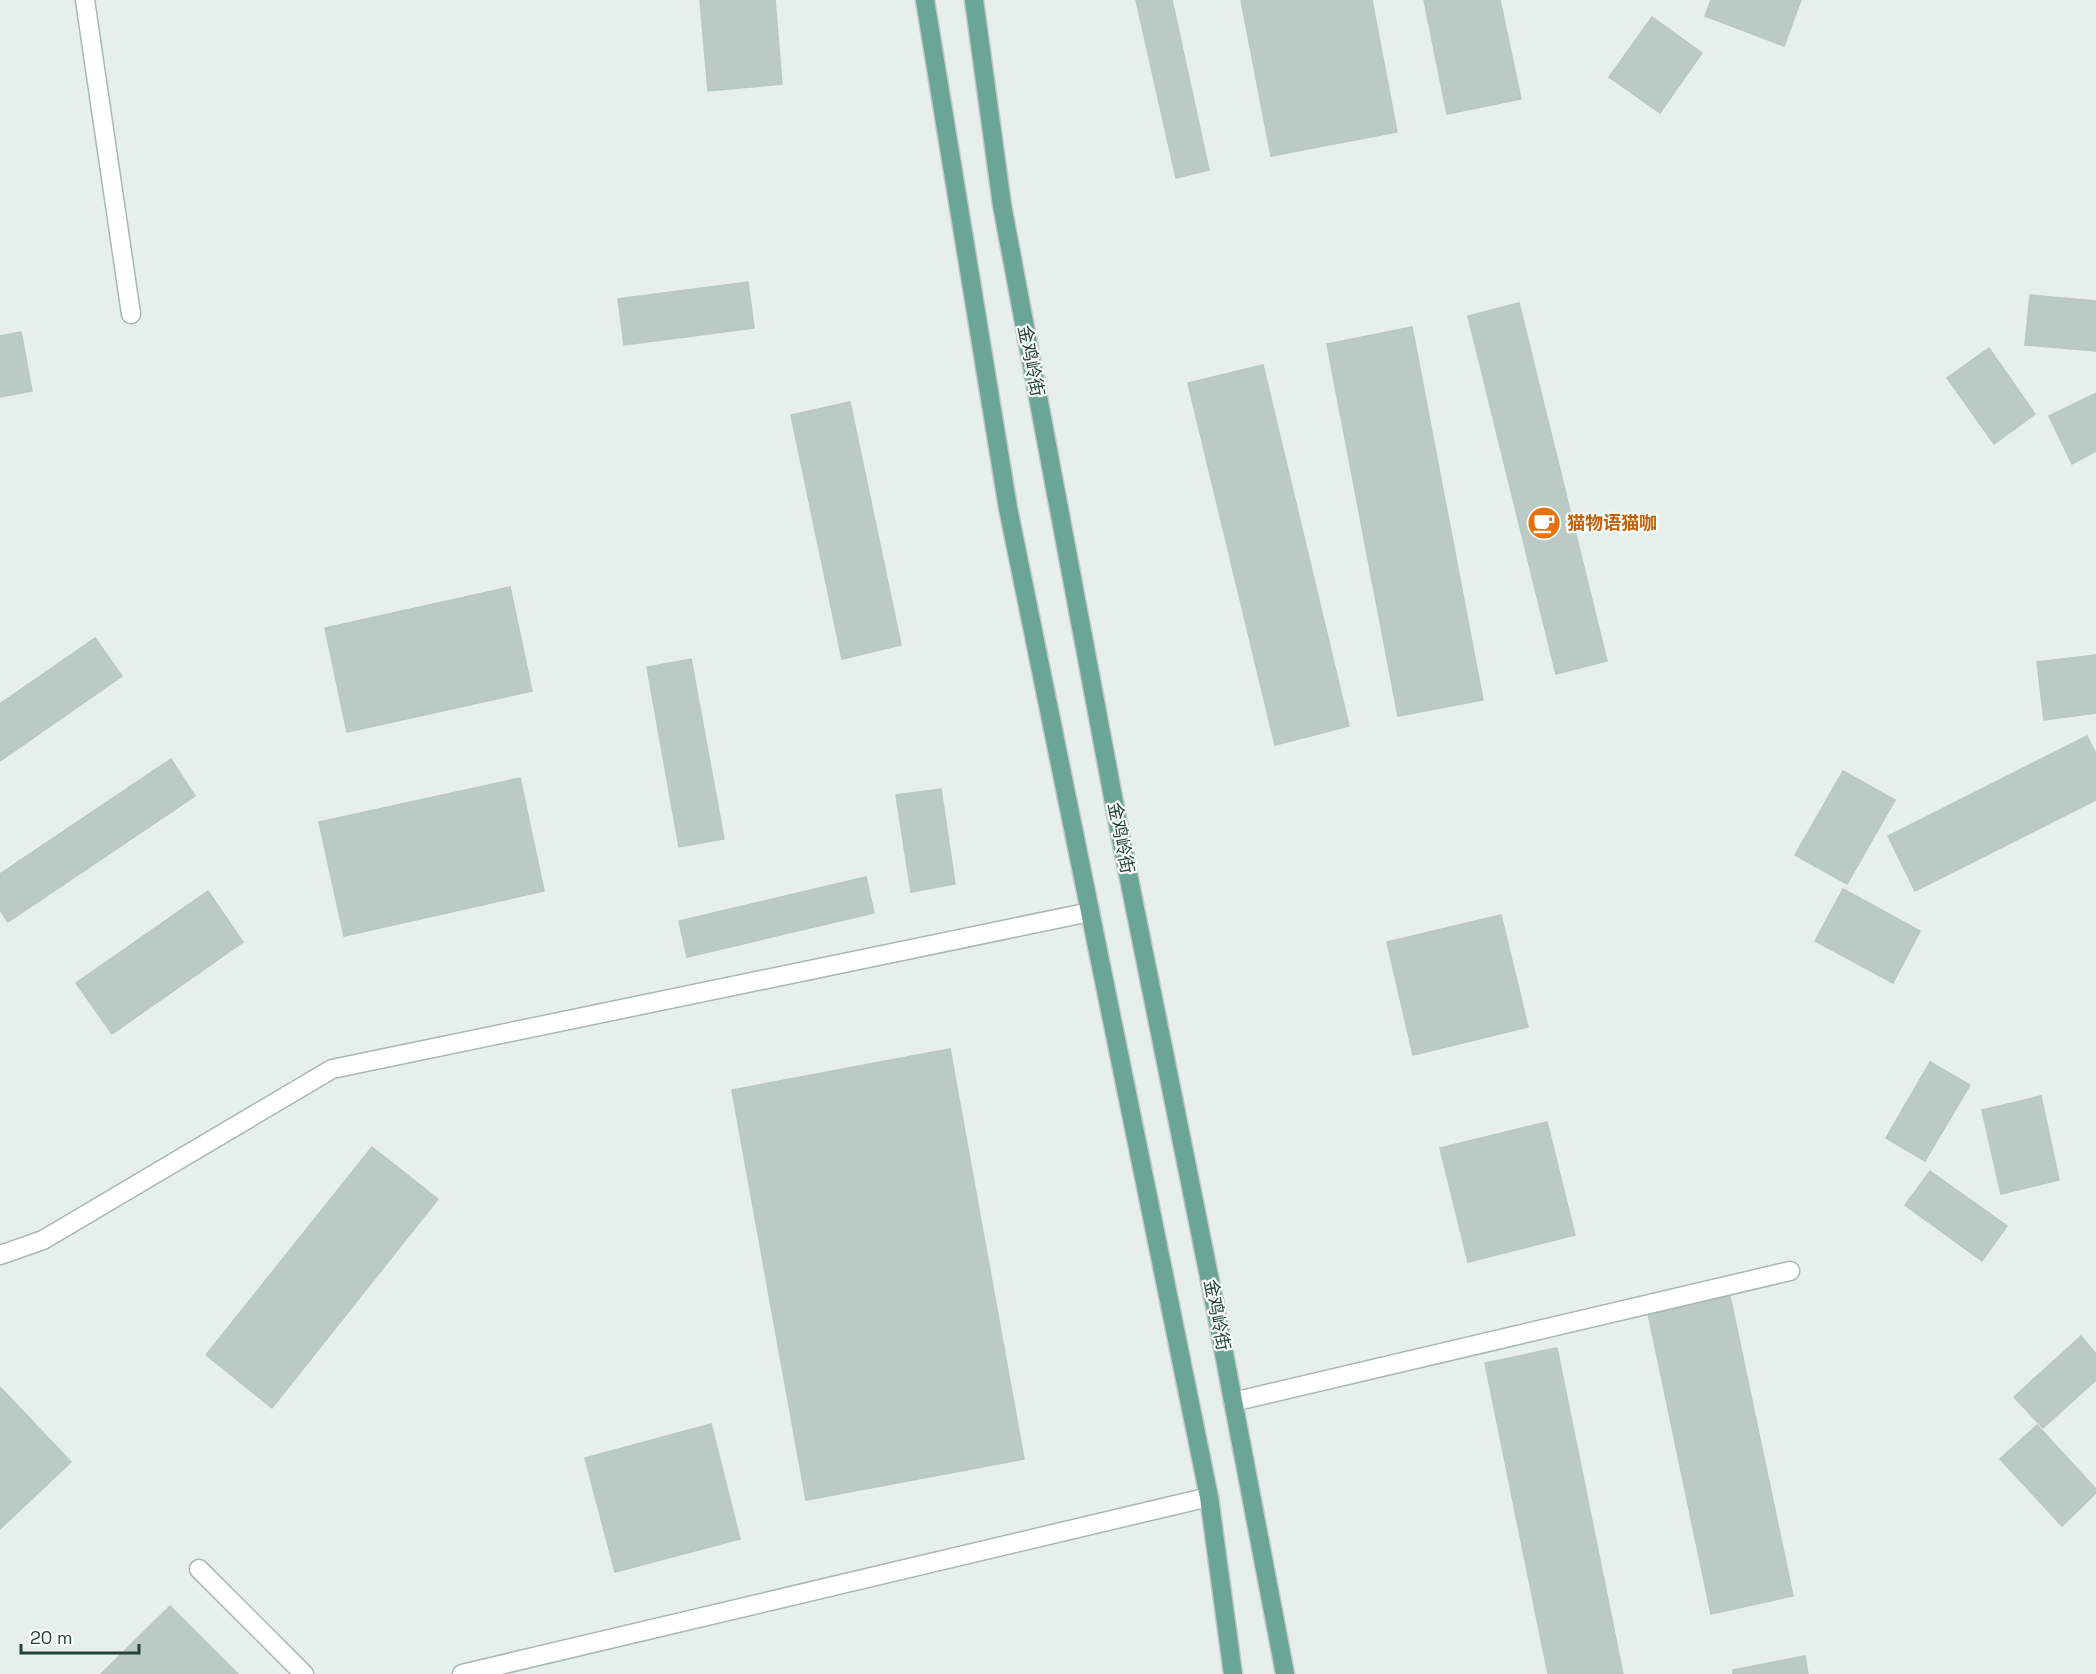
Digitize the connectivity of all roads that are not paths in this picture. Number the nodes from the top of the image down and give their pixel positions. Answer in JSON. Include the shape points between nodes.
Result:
{"nodes":[{"id":1,"x":86,"y":0,"type":"edge"},
{"id":2,"x":925,"y":0,"type":"edge"},
{"id":3,"x":974,"y":0,"type":"edge"},
{"id":4,"x":131,"y":314,"type":"dead end"},
{"id":5,"x":1090,"y":912,"type":"junction"},
{"id":6,"x":0,"y":1255,"type":"edge"},
{"id":7,"x":1790,"y":1271,"type":"dead end"},
{"id":8,"x":1233,"y":1402,"type":"junction"},
{"id":9,"x":1209,"y":1497,"type":"junction"},
{"id":10,"x":199,"y":1569,"type":"dead end"},
{"id":11,"x":304,"y":1674,"type":"edge"},
{"id":12,"x":462,"y":1674,"type":"edge"},
{"id":13,"x":1233,"y":1674,"type":"edge"},
{"id":14,"x":1285,"y":1674,"type":"edge"}],
"edges":[{"from":1,"to":4,"type":"street"},
{"from":2,"to":5,"type":"main road","via":[[1008,508]]},
{"from":3,"to":8,"type":"main road","name":"金鸡岭街","via":[[1002,205],[1119,829]]},
{"from":5,"to":6,"type":"street","via":[[333,1068],[44,1240]]},
{"from":5,"to":9,"type":"main road"},
{"from":7,"to":8,"type":"street"},
{"from":8,"to":14,"type":"main road","name":"金鸡岭街"},
{"from":9,"to":12,"type":"street"},
{"from":9,"to":13,"type":"main road"},
{"from":10,"to":11,"type":"street"}]}
